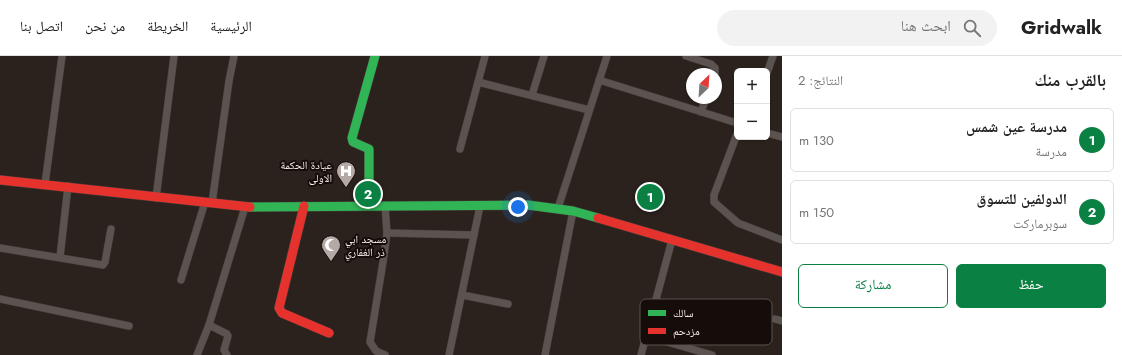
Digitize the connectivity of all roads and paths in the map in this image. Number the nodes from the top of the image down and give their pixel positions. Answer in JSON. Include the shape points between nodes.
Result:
{"nodes":[{"id":1,"x":62,"y":56,"type":"edge"},
{"id":2,"x":174,"y":56,"type":"edge"},
{"id":3,"x":234,"y":56,"type":"edge"},
{"id":4,"x":374,"y":56,"type":"edge"},
{"id":5,"x":485,"y":56,"type":"edge"},
{"id":6,"x":544,"y":56,"type":"edge"},
{"id":7,"x":607,"y":56,"type":"edge"},
{"id":8,"x":686,"y":56,"type":"edge"},
{"id":9,"x":773,"y":56,"type":"edge"},
{"id":10,"x":715,"y":68,"type":"edge"},
{"id":11,"x":769,"y":68,"type":"edge"},
{"id":12,"x":599,"y":80,"type":"junction"},
{"id":13,"x":478,"y":82,"type":"junction"},
{"id":14,"x":532,"y":96,"type":"junction"},
{"id":15,"x":704,"y":104,"type":"edge"},
{"id":16,"x":589,"y":110,"type":"junction"},
{"id":17,"x":701,"y":112,"type":"junction"},
{"id":18,"x":734,"y":123,"type":"edge"},
{"id":19,"x":770,"y":134,"type":"edge"},
{"id":20,"x":782,"y":137,"type":"edge"},
{"id":21,"x":735,"y":140,"type":"edge"},
{"id":22,"x":460,"y":149,"type":"dead end"},
{"id":23,"x":0,"y":180,"type":"edge"},
{"id":24,"x":45,"y":184,"type":"junction"},
{"id":25,"x":68,"y":186,"type":"junction"},
{"id":26,"x":156,"y":198,"type":"junction"},
{"id":27,"x":208,"y":203,"type":"junction"},
{"id":28,"x":385,"y":205,"type":"junction"},
{"id":29,"x":304,"y":206,"type":"junction"},
{"id":30,"x":369,"y":206,"type":"junction"},
{"id":31,"x":480,"y":206,"type":"junction"},
{"id":32,"x":245,"y":207,"type":"junction"},
{"id":33,"x":558,"y":208,"type":"junction"},
{"id":34,"x":573,"y":211,"type":"junction"},
{"id":35,"x":111,"y":229,"type":"dead end"},
{"id":36,"x":387,"y":233,"type":"junction"},
{"id":37,"x":474,"y":235,"type":"junction"},
{"id":38,"x":672,"y":240,"type":"junction"},
{"id":39,"x":782,"y":240,"type":"edge"},
{"id":40,"x":0,"y":248,"type":"edge"},
{"id":41,"x":60,"y":257,"type":"junction"},
{"id":42,"x":782,"y":272,"type":"edge"},
{"id":43,"x":181,"y":280,"type":"dead end"},
{"id":44,"x":462,"y":295,"type":"junction"},
{"id":45,"x":0,"y":299,"type":"edge"},
{"id":46,"x":656,"y":299,"type":"edge"},
{"id":47,"x":508,"y":304,"type":"dead end"},
{"id":48,"x":209,"y":325,"type":"junction"},
{"id":49,"x":129,"y":326,"type":"dead end"},
{"id":50,"x":329,"y":333,"type":"dead end"},
{"id":51,"x":644,"y":345,"type":"edge"},
{"id":52,"x":677,"y":345,"type":"edge"},
{"id":53,"x":197,"y":355,"type":"edge"},
{"id":54,"x":226,"y":355,"type":"edge"},
{"id":55,"x":385,"y":355,"type":"edge"},
{"id":56,"x":450,"y":355,"type":"edge"},
{"id":57,"x":545,"y":355,"type":"edge"},
{"id":58,"x":641,"y":355,"type":"edge"},
{"id":59,"x":712,"y":355,"type":"edge"}],
"edges":[{"from":1,"to":24,"type":"street"},
{"from":2,"to":26,"type":"street"},
{"from":3,"to":27,"type":"street"},
{"from":4,"to":30,"type":"street","via":[[352,138],[353,142],[369,149]]},
{"from":5,"to":13,"type":"street"},
{"from":6,"to":14,"type":"street"},
{"from":7,"to":12,"type":"street"},
{"from":8,"to":10,"type":"street","via":[[711,64]]},
{"from":9,"to":11,"type":"street"},
{"from":12,"to":16,"type":"street"},
{"from":12,"to":17,"type":"street"},
{"from":13,"to":14,"type":"street"},
{"from":13,"to":22,"type":"street"},
{"from":14,"to":16,"type":"street"},
{"from":15,"to":17,"type":"street"},
{"from":16,"to":33,"type":"street"},
{"from":17,"to":18,"type":"street"},
{"from":19,"to":20,"type":"street"},
{"from":21,"to":39,"type":"street","via":[[714,195],[714,202],[740,225]]},
{"from":23,"to":24,"type":"street"},
{"from":24,"to":25,"type":"street"},
{"from":25,"to":26,"type":"street"},
{"from":25,"to":41,"type":"street"},
{"from":26,"to":27,"type":"street"},
{"from":27,"to":32,"type":"street"},
{"from":27,"to":43,"type":"street"},
{"from":28,"to":30,"type":"street"},
{"from":28,"to":31,"type":"street"},
{"from":28,"to":36,"type":"street"},
{"from":29,"to":30,"type":"street"},
{"from":29,"to":32,"type":"street"},
{"from":29,"to":50,"type":"street","via":[[279,308],[282,313]]},
{"from":31,"to":33,"type":"street","via":[[528,205]]},
{"from":31,"to":37,"type":"street"},
{"from":32,"to":48,"type":"street"},
{"from":33,"to":34,"type":"street"},
{"from":34,"to":38,"type":"street"},
{"from":34,"to":57,"type":"street"},
{"from":35,"to":41,"type":"street","via":[[103,265]]},
{"from":36,"to":37,"type":"street"},
{"from":36,"to":55,"type":"street","via":[[370,342],[376,352]]},
{"from":37,"to":44,"type":"street"},
{"from":38,"to":42,"type":"street"},
{"from":38,"to":46,"type":"street"},
{"from":40,"to":41,"type":"street"},
{"from":44,"to":47,"type":"street"},
{"from":44,"to":56,"type":"street"},
{"from":45,"to":49,"type":"street"},
{"from":48,"to":53,"type":"street"},
{"from":48,"to":54,"type":"street","via":[[227,334],[224,350]]},
{"from":51,"to":58,"type":"street"},
{"from":52,"to":59,"type":"street"}]}
